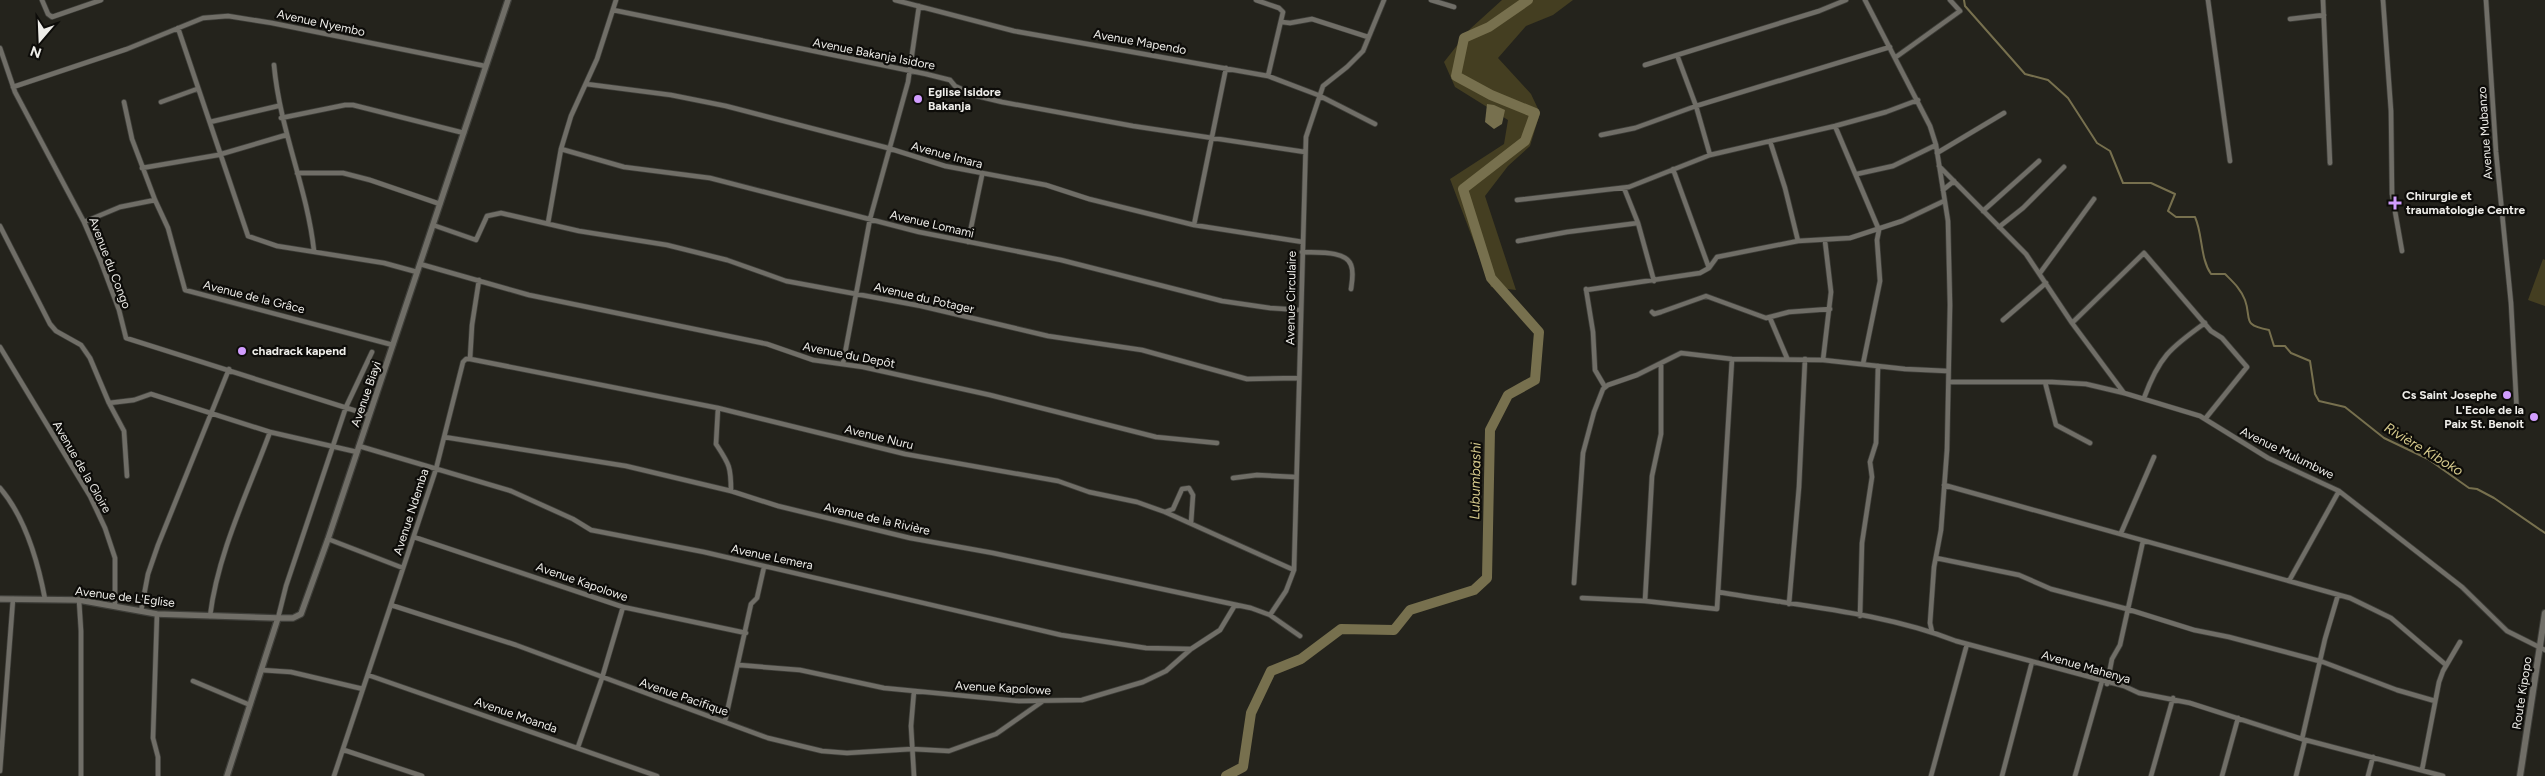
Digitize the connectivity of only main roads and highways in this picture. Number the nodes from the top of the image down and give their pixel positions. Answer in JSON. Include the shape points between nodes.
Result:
{"nodes":[{"id":1,"x":2545,"y":613,"type":"edge"},
{"id":2,"x":2543,"y":649,"type":"edge"},
{"id":3,"x":2520,"y":776,"type":"edge"}],
"edges":[{"from":1,"to":2,"type":"main road","name":"Route Kipopo"},
{"from":2,"to":3,"type":"main road","name":"Route Kipopo"}]}
